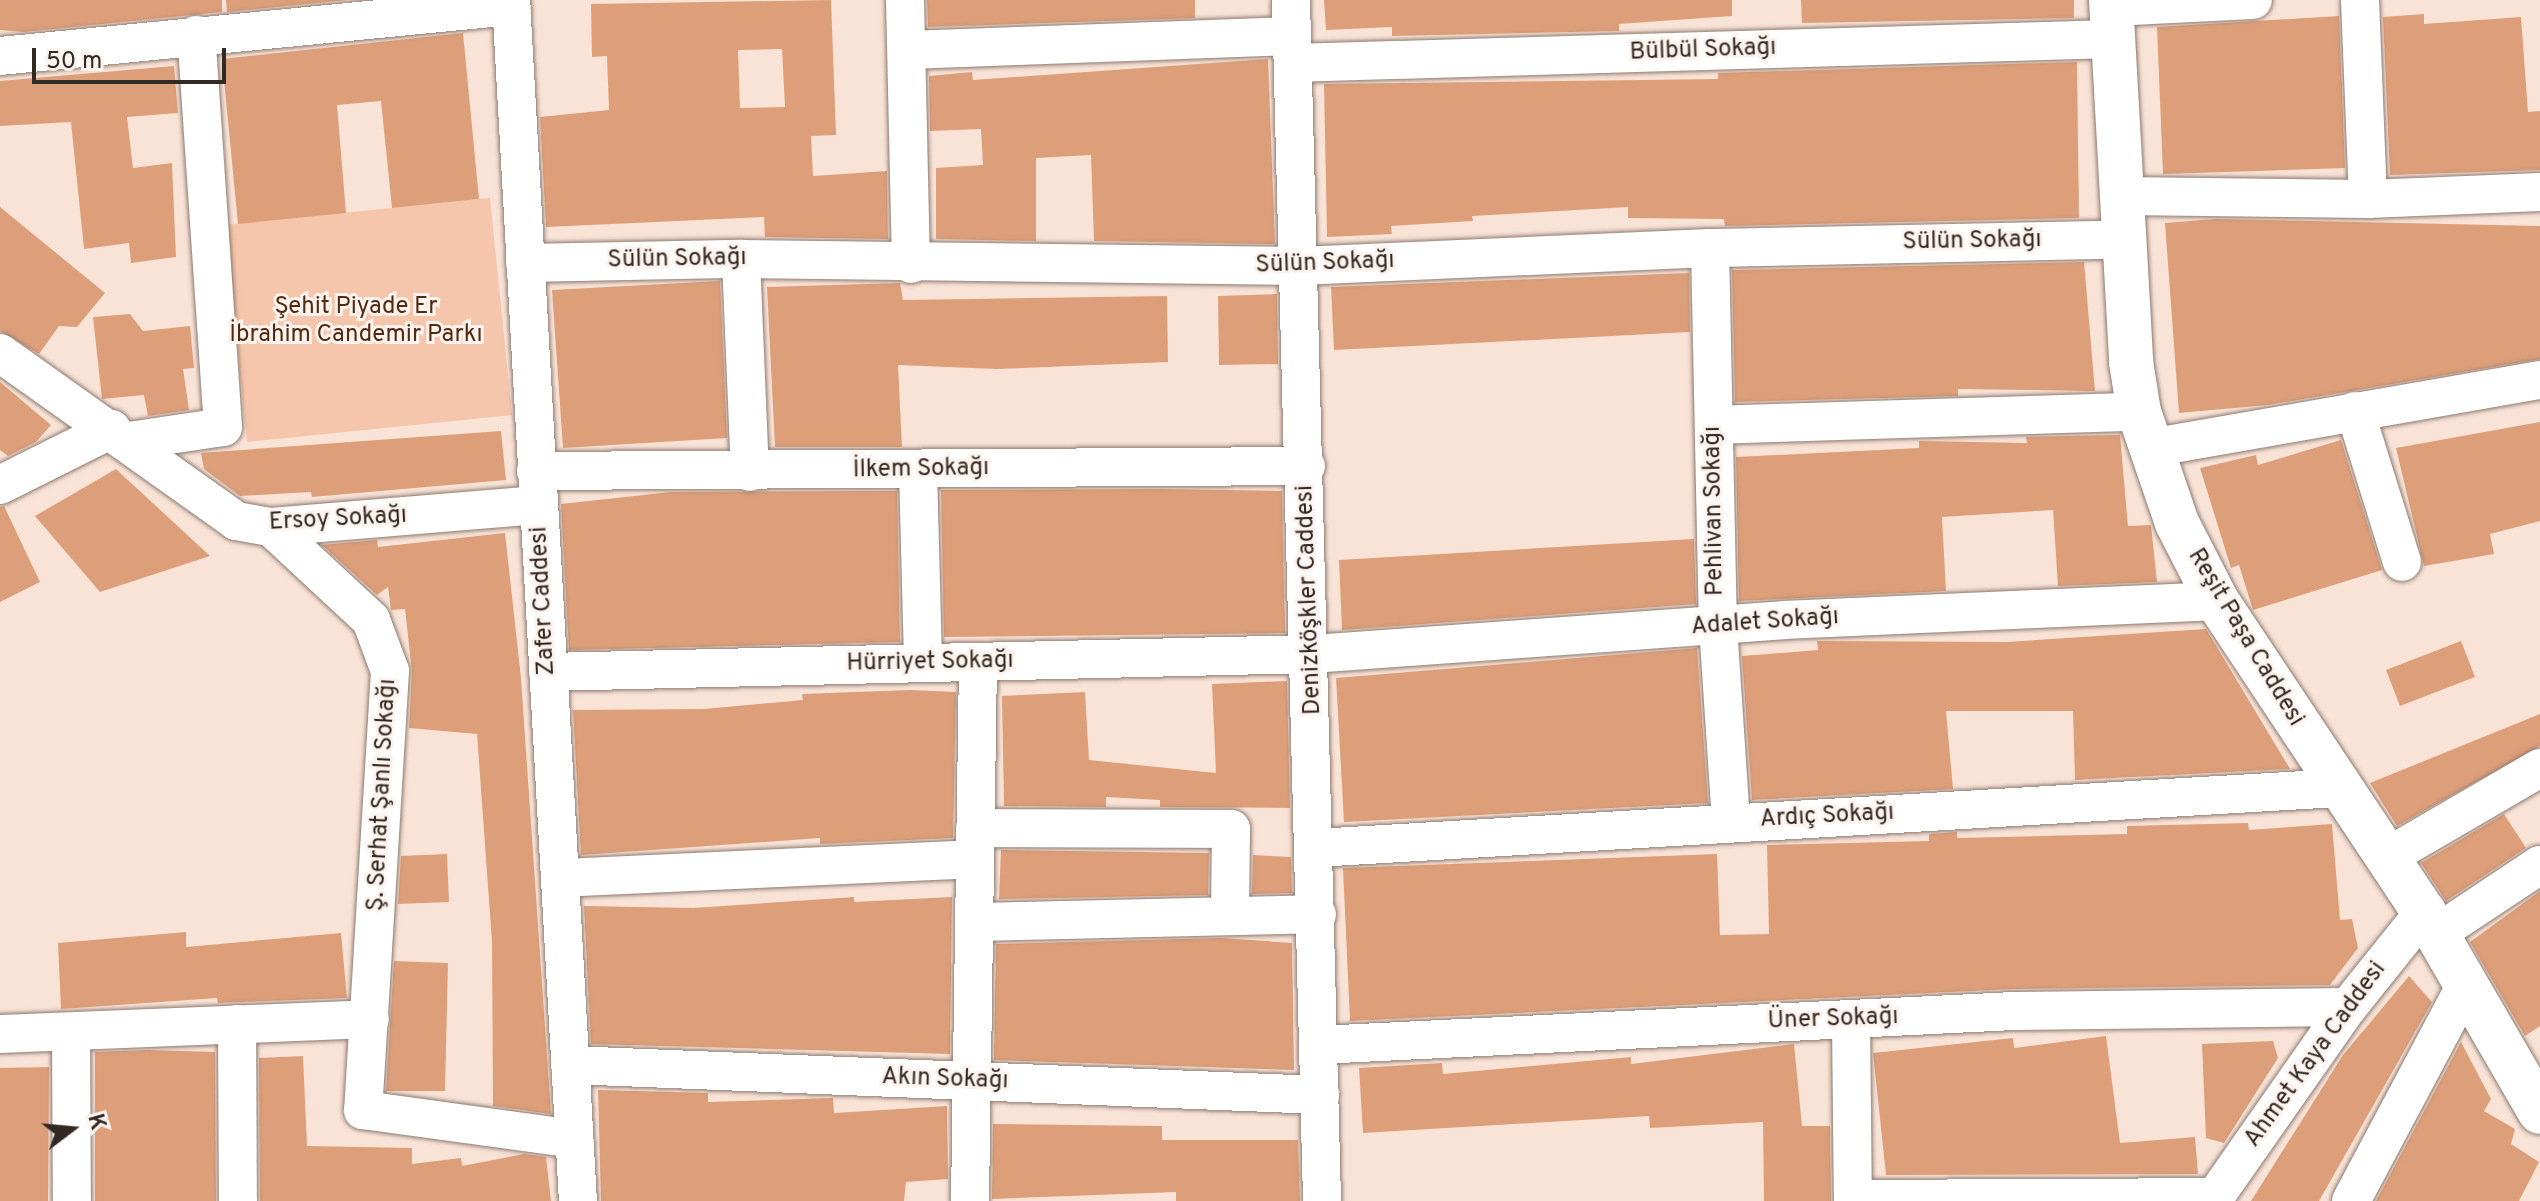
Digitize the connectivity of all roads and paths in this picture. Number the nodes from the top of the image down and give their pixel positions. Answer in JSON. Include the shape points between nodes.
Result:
{"nodes":[{"id":1,"x":905,"y":0,"type":"edge"},
{"id":2,"x":2253,"y":0,"type":"edge"},
{"id":3,"x":2360,"y":0,"type":"edge"},
{"id":4,"x":512,"y":3,"type":"edge"},
{"id":5,"x":2111,"y":15,"type":"edge"},
{"id":6,"x":1292,"y":33,"type":"edge"},
{"id":7,"x":196,"y":35,"type":"junction"},
{"id":8,"x":908,"y":50,"type":"junction"},
{"id":9,"x":0,"y":56,"type":"edge"},
{"id":10,"x":2540,"y":192,"type":"edge"},
{"id":11,"x":2122,"y":196,"type":"junction"},
{"id":12,"x":2368,"y":199,"type":"junction"},
{"id":13,"x":2124,"y":239,"type":"junction"},
{"id":14,"x":1710,"y":248,"type":"junction"},
{"id":15,"x":741,"y":259,"type":"junction"},
{"id":16,"x":525,"y":263,"type":"junction"},
{"id":17,"x":911,"y":264,"type":"junction"},
{"id":18,"x":1299,"y":266,"type":"junction"},
{"id":19,"x":0,"y":353,"type":"edge"},
{"id":20,"x":2540,"y":380,"type":"edge"},
{"id":21,"x":2355,"y":411,"type":"junction"},
{"id":22,"x":1714,"y":425,"type":"junction"},
{"id":23,"x":2144,"y":430,"type":"junction"},
{"id":24,"x":121,"y":435,"type":"junction"},
{"id":25,"x":1306,"y":466,"type":"junction"},
{"id":26,"x":918,"y":470,"type":"junction"},
{"id":27,"x":750,"y":472,"type":"junction"},
{"id":28,"x":3,"y":479,"type":"edge"},
{"id":29,"x":537,"y":488,"type":"junction"},
{"id":30,"x":271,"y":527,"type":"junction"},
{"id":31,"x":2402,"y":562,"type":"dead end"},
{"id":32,"x":2217,"y":601,"type":"junction"},
{"id":33,"x":1718,"y":626,"type":"junction"},
{"id":34,"x":1312,"y":654,"type":"junction"},
{"id":35,"x":978,"y":662,"type":"junction"},
{"id":36,"x":923,"y":663,"type":"junction"},
{"id":37,"x":548,"y":672,"type":"junction"},
{"id":38,"x":2535,"y":780,"type":"edge"},
{"id":39,"x":2338,"y":788,"type":"junction"},
{"id":40,"x":1731,"y":822,"type":"junction"},
{"id":41,"x":975,"y":844,"type":"junction"},
{"id":42,"x":1316,"y":848,"type":"junction"},
{"id":43,"x":2387,"y":857,"type":"junction"},
{"id":44,"x":2540,"y":865,"type":"edge"},
{"id":45,"x":560,"y":878,"type":"junction"},
{"id":46,"x":1317,"y":914,"type":"junction"},
{"id":47,"x":1230,"y":916,"type":"junction"},
{"id":48,"x":2435,"y":920,"type":"junction"},
{"id":49,"x":974,"y":922,"type":"junction"},
{"id":50,"x":2466,"y":985,"type":"junction"},
{"id":51,"x":2348,"y":1007,"type":"junction"},
{"id":52,"x":370,"y":1019,"type":"junction"},
{"id":53,"x":1851,"y":1020,"type":"junction"},
{"id":54,"x":237,"y":1024,"type":"junction"},
{"id":55,"x":71,"y":1032,"type":"junction"},
{"id":56,"x":0,"y":1034,"type":"edge"},
{"id":57,"x":1319,"y":1045,"type":"junction"},
{"id":58,"x":570,"y":1065,"type":"junction"},
{"id":59,"x":971,"y":1081,"type":"junction"},
{"id":60,"x":2540,"y":1086,"type":"edge"},
{"id":61,"x":1320,"y":1095,"type":"junction"},
{"id":62,"x":2540,"y":1112,"type":"edge"},
{"id":63,"x":574,"y":1139,"type":"junction"},
{"id":64,"x":2213,"y":1199,"type":"edge"},
{"id":65,"x":1853,"y":1200,"type":"edge"},
{"id":66,"x":72,"y":1201,"type":"edge"},
{"id":67,"x":238,"y":1201,"type":"edge"},
{"id":68,"x":578,"y":1201,"type":"edge"},
{"id":69,"x":970,"y":1201,"type":"edge"},
{"id":70,"x":1322,"y":1201,"type":"edge"},
{"id":71,"x":2351,"y":1201,"type":"edge"}],
"edges":[{"from":1,"to":8,"type":"street"},
{"from":2,"to":5,"type":"street","name":"Bülbül Sokağı"},
{"from":3,"to":12,"type":"street"},
{"from":4,"to":7,"type":"street"},
{"from":4,"to":16,"type":"street","name":"Zafer Caddesi"},
{"from":5,"to":6,"type":"street","name":"Bülbül Sokağı"},
{"from":5,"to":11,"type":"main road","name":"Reşit Paşa Caddesi"},
{"from":6,"to":8,"type":"street","name":"Bülbül Sokağı"},
{"from":6,"to":18,"type":"street","name":"Denizköşkler Caddesi"},
{"from":7,"to":9,"type":"street"},
{"from":7,"to":24,"type":"street","via":[[223,427]]},
{"from":8,"to":17,"type":"street"},
{"from":10,"to":12,"type":"street"},
{"from":11,"to":12,"type":"street"},
{"from":11,"to":13,"type":"main road","name":"Reşit Paşa Caddesi"},
{"from":13,"to":14,"type":"street","name":"Sülün Sokağı"},
{"from":13,"to":23,"type":"main road","name":"Reşit Paşa Caddesi"},
{"from":14,"to":18,"type":"street","name":"Sülün Sokağı"},
{"from":14,"to":22,"type":"street","name":"Pehlivan Sokağı"},
{"from":15,"to":16,"type":"street","name":"Sülün Sokağı"},
{"from":15,"to":17,"type":"street","name":"Sülün Sokağı"},
{"from":15,"to":27,"type":"street"},
{"from":16,"to":29,"type":"street","name":"Zafer Caddesi"},
{"from":17,"to":18,"type":"street","name":"Sülün Sokağı"},
{"from":18,"to":25,"type":"street","name":"Denizköşkler Caddesi"},
{"from":19,"to":24,"type":"street","name":"Ersoy Sokağı"},
{"from":20,"to":21,"type":"street"},
{"from":21,"to":23,"type":"street"},
{"from":21,"to":31,"type":"street"},
{"from":22,"to":23,"type":"street"},
{"from":22,"to":33,"type":"street","name":"Pehlivan Sokağı"},
{"from":23,"to":32,"type":"main road","name":"Reşit Paşa Caddesi","via":[[2177,523]]},
{"from":24,"to":28,"type":"street"},
{"from":24,"to":30,"type":"street","name":"Ersoy Sokağı","via":[[236,521]]},
{"from":25,"to":26,"type":"street","name":"İlkem Sokağı"},
{"from":25,"to":34,"type":"street","name":"Denizköşkler Caddesi"},
{"from":26,"to":27,"type":"street","name":"İlkem Sokağı"},
{"from":26,"to":36,"type":"street"},
{"from":27,"to":29,"type":"street","name":"İlkem Sokağı"},
{"from":29,"to":30,"type":"street","name":"Ersoy Sokağı"},
{"from":29,"to":37,"type":"street","name":"Zafer Caddesi"},
{"from":30,"to":52,"type":"street","name":"Ş. Serhat Şanlı Sokağı","via":[[371,620],[390,671]]},
{"from":32,"to":33,"type":"street","name":"Adalet Sokağı"},
{"from":32,"to":39,"type":"main road","name":"Reşit Paşa Caddesi"},
{"from":33,"to":34,"type":"street","name":"Adalet Sokağı"},
{"from":33,"to":40,"type":"street","name":"Pehlivan Sokağı"},
{"from":34,"to":35,"type":"street","name":"Hürriyet Sokağı"},
{"from":34,"to":42,"type":"street","name":"Denizköşkler Caddesi"},
{"from":35,"to":36,"type":"street","name":"Hürriyet Sokağı"},
{"from":35,"to":41,"type":"street"},
{"from":36,"to":37,"type":"street","name":"Hürriyet Sokağı"},
{"from":37,"to":45,"type":"street","name":"Zafer Caddesi"},
{"from":38,"to":43,"type":"street"},
{"from":39,"to":40,"type":"street","name":"Ardıç Sokağı"},
{"from":39,"to":43,"type":"main road","name":"Reşit Paşa Caddesi"},
{"from":40,"to":42,"type":"street","name":"Ardıç Sokağı"},
{"from":41,"to":45,"type":"street"},
{"from":41,"to":47,"type":"street","via":[[1231,829]]},
{"from":41,"to":49,"type":"street"},
{"from":42,"to":46,"type":"street","name":"Denizköşkler Caddesi"},
{"from":43,"to":48,"type":"main road","name":"Reşit Paşa Caddesi"},
{"from":44,"to":48,"type":"street","name":"Ahmet Kaya Caddesi"},
{"from":45,"to":58,"type":"street","name":"Zafer Caddesi"},
{"from":46,"to":47,"type":"street"},
{"from":46,"to":57,"type":"street","name":"Denizköşkler Caddesi"},
{"from":47,"to":49,"type":"street"},
{"from":48,"to":50,"type":"main road","name":"Reşit Paşa Caddesi"},
{"from":48,"to":51,"type":"street","name":"Ahmet Kaya Caddesi"},
{"from":48,"to":60,"type":"main road","name":"Reşit Paşa Caddesi"},
{"from":49,"to":59,"type":"street"},
{"from":50,"to":62,"type":"main road","name":"Reşit Paşa Caddesi"},
{"from":50,"to":71,"type":"street"},
{"from":51,"to":53,"type":"street","name":"Üner Sokağı"},
{"from":51,"to":64,"type":"street","name":"Ahmet Kaya Caddesi"},
{"from":52,"to":54,"type":"street"},
{"from":52,"to":63,"type":"street","name":"Ş. Serhat Şanlı Sokağı","via":[[363,1110]]},
{"from":53,"to":57,"type":"street","name":"Üner Sokağı"},
{"from":53,"to":65,"type":"street"},
{"from":54,"to":55,"type":"street"},
{"from":54,"to":67,"type":"street"},
{"from":55,"to":56,"type":"street"},
{"from":55,"to":66,"type":"street"},
{"from":57,"to":61,"type":"street","name":"Denizköşkler Caddesi"},
{"from":58,"to":59,"type":"street","name":"Akın Sokağı"},
{"from":58,"to":63,"type":"street","name":"Zafer Caddesi"},
{"from":59,"to":61,"type":"street","name":"Akın Sokağı"},
{"from":59,"to":69,"type":"street"},
{"from":61,"to":70,"type":"street","name":"Denizköşkler Caddesi"},
{"from":63,"to":68,"type":"street","name":"Zafer Caddesi"},
{"from":64,"to":65,"type":"street"}]}
